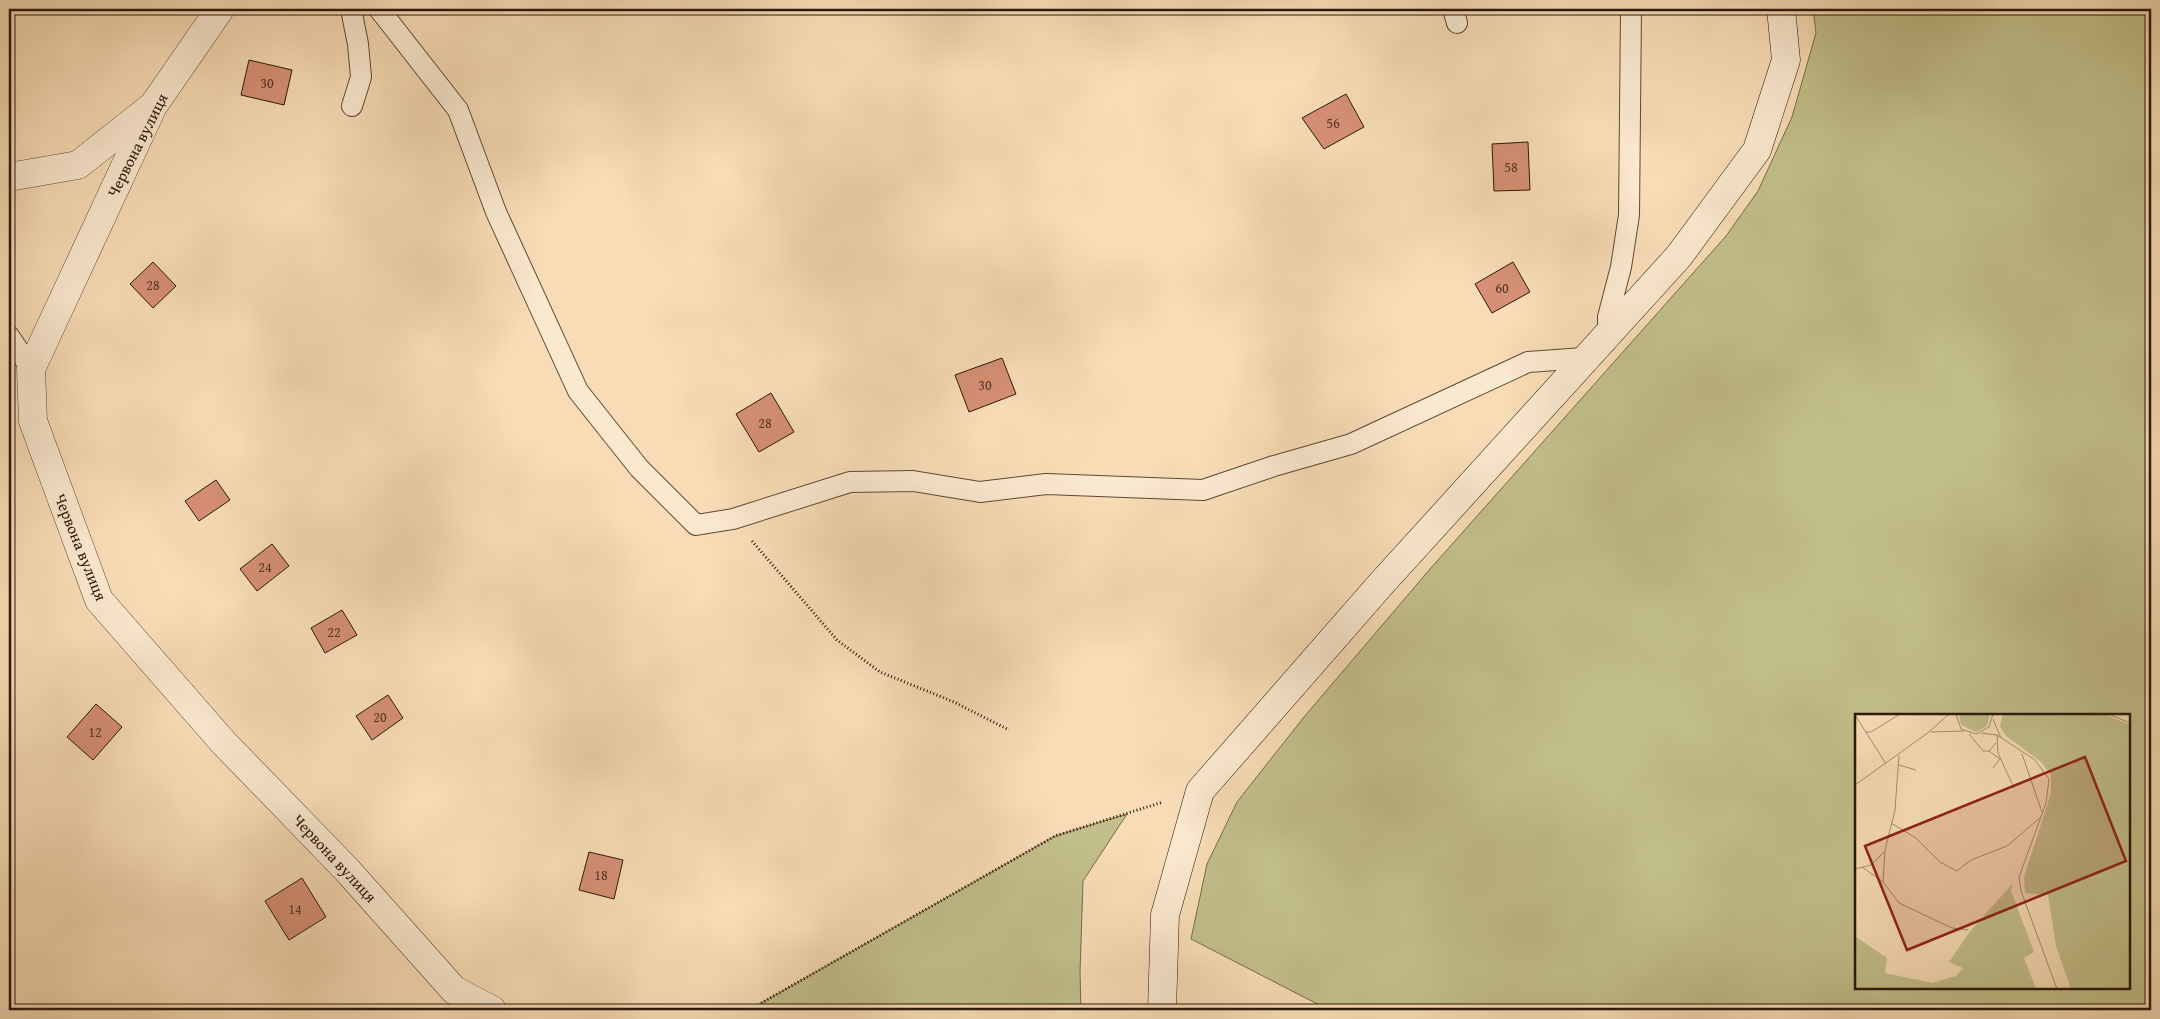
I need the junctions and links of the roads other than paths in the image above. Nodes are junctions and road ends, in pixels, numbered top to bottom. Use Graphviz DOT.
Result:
graph roads {
  1 [pos="220,9"];
  2 [pos="351,9"];
  3 [pos="379,9"];
  4 [pos="1631,9"];
  5 [pos="1781,9"];
  6 [pos="153,106"];
  7 [pos="352,106"];
  8 [pos="9,177"];
  9 [pos="1608,332"];
  10 [pos="9,336"];
  11 [pos="1584,358"];
  12 [pos="30,369"];
  13 [pos="492,1010"];
  14 [pos="1162,1010"];
  1 -- 6 [label="street, Червона вулиця"];
  2 -- 7 [label="lane"];
  3 -- 11 [label="lane"];
  4 -- 9 [label="lane"];
  5 -- 9 [label="street"];
  6 -- 8 [label="street"];
  6 -- 12 [label="street, Червона вулиця"];
  9 -- 11 [label="street"];
  10 -- 12 [label="lane"];
  11 -- 14 [label="street"];
  12 -- 13 [label="street, Червона вулиця"];
}
